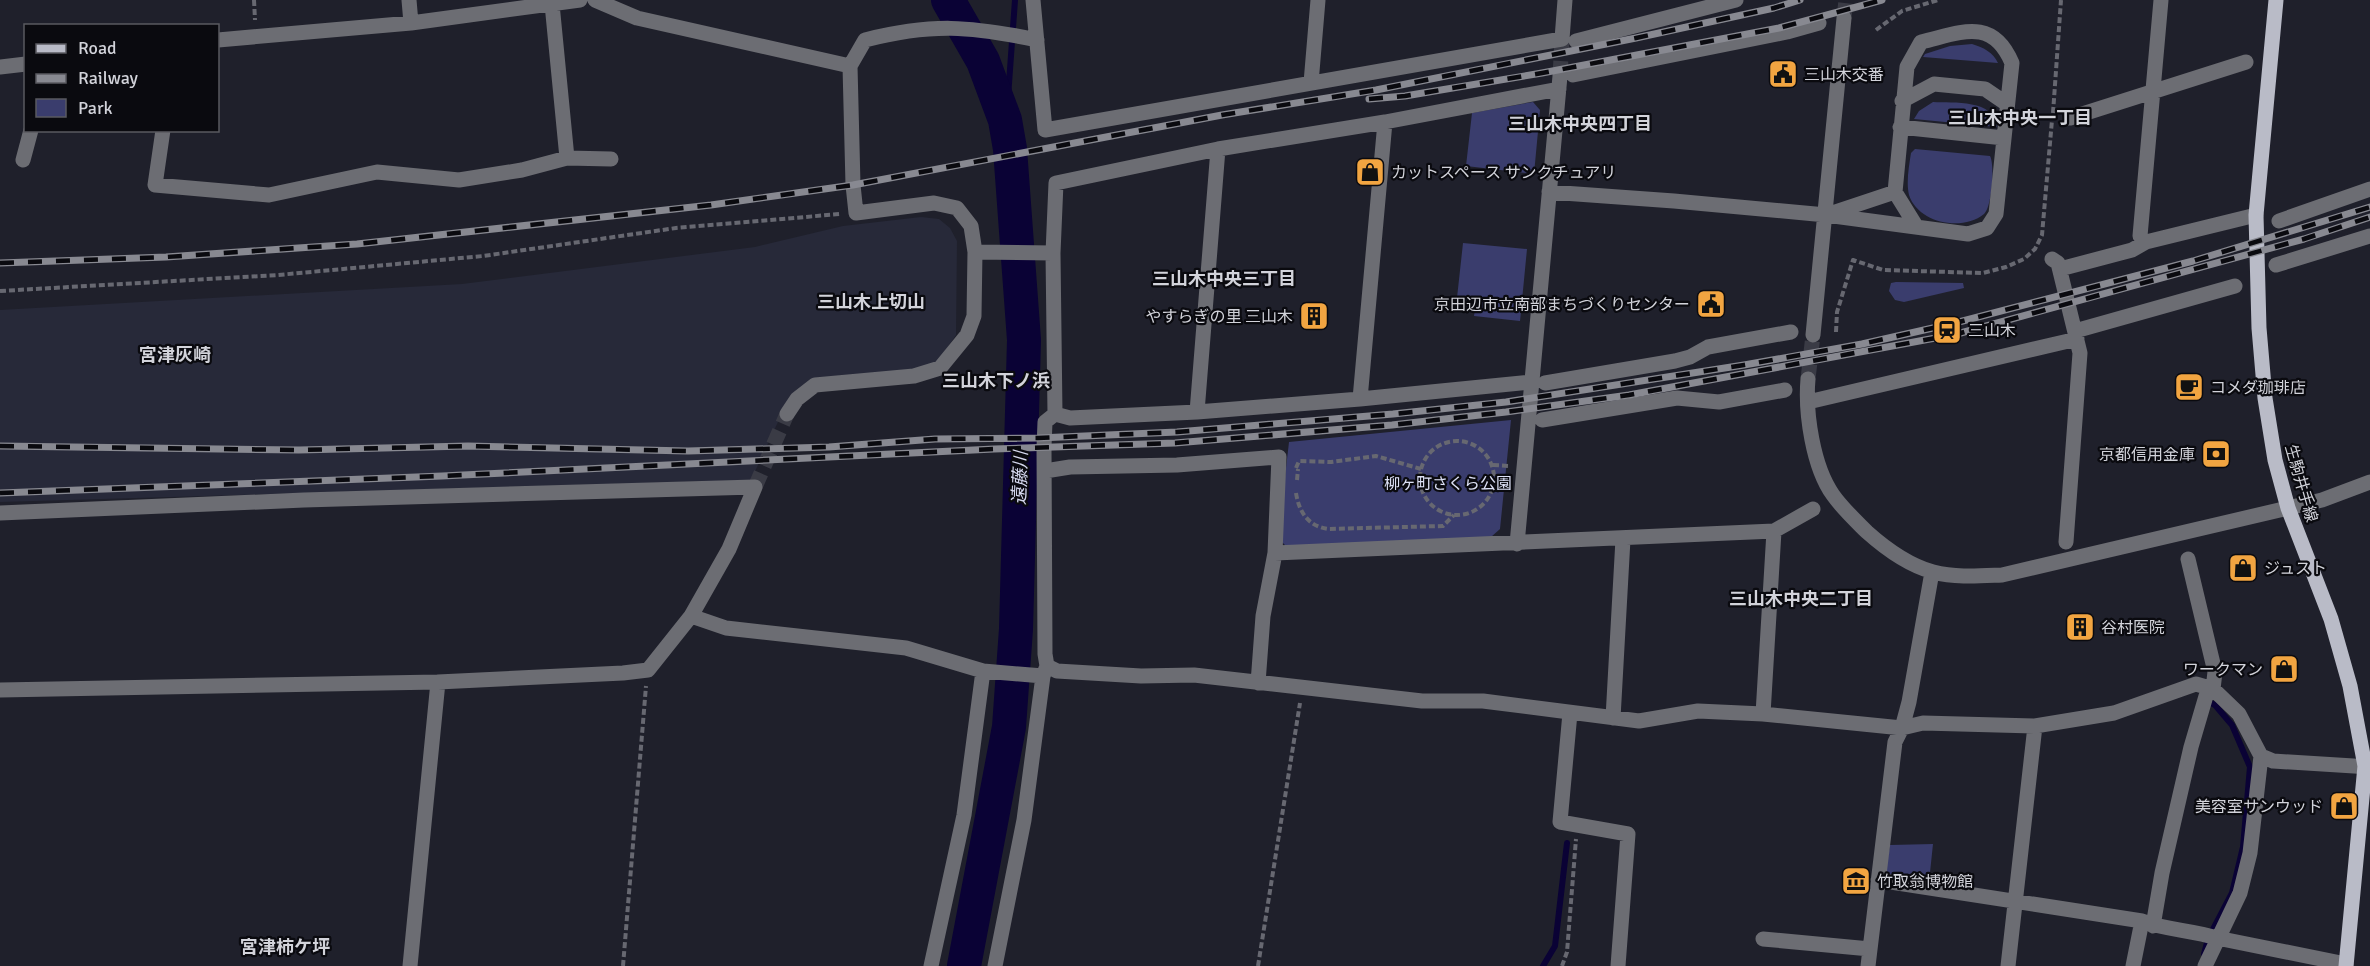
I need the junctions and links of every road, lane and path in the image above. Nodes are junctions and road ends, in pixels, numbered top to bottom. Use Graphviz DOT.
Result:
graph roads {
  1 [pos="409,0"];
  2 [pos="580,0"];
  3 [pos="595,0"];
  4 [pos="1033,0"];
  5 [pos="1318,0"];
  6 [pos="1565,0"];
  7 [pos="1736,0"];
  8 [pos="1938,0"];
  9 [pos="2162,0"];
  10 [pos="2276,0"];
  11 [pos="552,4"];
  12 [pos="1844,18"];
  13 [pos="1819,22"];
  14 [pos="411,23"];
  15 [pos="1876,30"];
  16 [pos="219,40"];
  17 [pos="1037,40"];
  18 [pos="1569,40"];
  19 [pos="2246,62"];
  20 [pos="24,64"];
  21 [pos="850,66"];
  22 [pos="0,68"];
  23 [pos="1564,80"];
  24 [pos="1311,83"];
  25 [pos="2154,91"];
  26 [pos="1902,101"];
  27 [pos="2007,104"];
  28 [pos="2070,117"];
  29 [pos="1384,122"];
  30 [pos="1900,128"];
  31 [pos="31,132"];
  32 [pos="163,132"];
  33 [pos="2004,138"];
  34 [pos="1218,149"];
  35 [pos="567,158"];
  36 [pos="611,159"];
  37 [pos="23,160"];
  38 [pos="2370,189"];
  39 [pos="1549,192"];
  40 [pos="1895,192"];
  41 [pos="856,213"];
  42 [pos="1826,215"];
  43 [pos="2256,215"];
  44 [pos="2279,220"];
  45 [pos="1916,226"];
  46 [pos="2370,236"];
  47 [pos="2146,242"];
  48 [pos="975,252"];
  49 [pos="1053,253"];
  50 [pos="1853,260"];
  51 [pos="2276,265"];
  52 [pos="2235,286"];
  53 [pos="0,291"];
  54 [pos="1791,332"];
  55 [pos="1836,332"];
  56 [pos="1813,335"];
  57 [pos="2076,335"];
  58 [pos="1808,379"];
  59 [pos="1538,382"];
  60 [pos="1785,390"];
  61 [pos="1360,399"];
  62 [pos="1808,402"];
  63 [pos="1197,412"];
  64 [pos="787,414"];
  65 [pos="1055,414"];
  66 [pos="1542,420"];
  67 [pos="1492,465"];
  68 [pos="1278,466"];
  69 [pos="1510,466"];
  70 [pos="1421,468"];
  71 [pos="1298,469"];
  72 [pos="1045,471"];
  73 [pos="2370,482"];
  74 [pos="2288,508"];
  75 [pos="1813,509"];
  76 [pos="0,513"];
  77 [pos="1454,515"];
  78 [pos="1774,531"];
  79 [pos="1623,539"];
  80 [pos="2066,542"];
  81 [pos="1517,544"];
  82 [pos="1275,553"];
  83 [pos="2188,559"];
  84 [pos="1932,572"];
  85 [pos="691,616"];
  86 [pos="648,669"];
  87 [pos="986,672"];
  88 [pos="1041,673"];
  89 [pos="438,682"];
  90 [pos="1258,683"];
  91 [pos="1303,689"];
  92 [pos="0,690"];
  93 [pos="2209,693"];
  94 [pos="1570,713"];
  95 [pos="1763,714"];
  96 [pos="1613,718"];
  97 [pos="2035,726"];
  98 [pos="1902,728"];
  99 [pos="2261,756"];
  100 [pos="2368,766"];
  101 [pos="1577,826"];
  102 [pos="1878,880"];
  103 [pos="2015,902"];
  104 [pos="2148,924"];
  105 [pos="2217,938"];
  106 [pos="1763,939"];
  107 [pos="1870,949"];
  108 [pos="2346,965"];
  109 [pos="410,966"];
  110 [pos="623,966"];
  111 [pos="931,966"];
  112 [pos="995,966"];
  113 [pos="1258,966"];
  114 [pos="1562,966"];
  115 [pos="1618,966"];
  116 [pos="1868,966"];
  117 [pos="2008,966"];
  118 [pos="2133,966"];
  119 [pos="2205,966"];
  1 -- 14 [label="street"];
  2 -- 11 [label="street"];
  3 -- 21 [label="street"];
  4 -- 17 [label="street"];
  5 -- 24 [label="street"];
  6 -- 18 [label="street"];
  7 -- 18 [label="street"];
  8 -- 15 [label="path"];
  9 -- 25 [label="street"];
  10 -- 43 [label="main road, 生駒井手線"];
  11 -- 14 [label="street"];
  11 -- 35 [label="street"];
  12 -- 42 [label="street"];
  13 -- 23 [label="street"];
  14 -- 16 [label="street"];
  17 -- 21 [label="street"];
  17 -- 24 [label="street"];
  18 -- 24 [label="street"];
  19 -- 25 [label="street"];
  20 -- 22 [label="street"];
  21 -- 41 [label="street"];
  23 -- 29 [label="street"];
  23 -- 39 [label="street"];
  25 -- 28 [label="street"];
  25 -- 47 [label="street"];
  26 -- 27 [label="street"];
  26 -- 27 [label="street"];
  26 -- 30 [label="street"];
  27 -- 33 [label="street"];
  29 -- 34 [label="street"];
  29 -- 61 [label="street"];
  30 -- 33 [label="street"];
  30 -- 40 [label="street"];
  31 -- 37 [label="street"];
  32 -- 35 [label="street"];
  33 -- 45 [label="street"];
  34 -- 49 [label="street"];
  34 -- 63 [label="street"];
  35 -- 36 [label="street"];
  38 -- 44 [label="street"];
  39 -- 42 [label="street"];
  39 -- 59 [label="street"];
  40 -- 42 [label="street"];
  40 -- 45 [label="street"];
  41 -- 48 [label="street"];
  41 -- 53 [label="path"];
  42 -- 45 [label="street"];
  42 -- 56 [label="street"];
  43 -- 47 [label="street"];
  43 -- 74 [label="main road, 生駒井手線"];
  46 -- 51 [label="street"];
  47 -- 57 [label="street"];
  48 -- 49 [label="street"];
  48 -- 64 [label="street"];
  49 -- 65 [label="street"];
  50 -- 55 [label="path"];
  52 -- 57 [label="street"];
  54 -- 59 [label="street"];
  57 -- 62 [label="street"];
  57 -- 80 [label="street"];
  58 -- 62 [label="street"];
  59 -- 61 [label="street"];
  59 -- 81 [label="street"];
  60 -- 66 [label="street"];
  61 -- 63 [label="street"];
  62 -- 84 [label="street"];
  63 -- 65 [label="street"];
  65 -- 72 [label="street"];
  67 -- 69 [label="path"];
  67 -- 70 [label="path"];
  67 -- 77 [label="path"];
  68 -- 71 [label="path"];
  68 -- 72 [label="street"];
  68 -- 82 [label="street"];
  70 -- 71 [label="path"];
  70 -- 77 [label="path"];
  71 -- 77 [label="path"];
  72 -- 88 [label="street"];
  73 -- 74 [label="street"];
  74 -- 84 [label="street"];
  74 -- 100 [label="main road, 生駒井手線"];
  75 -- 78 [label="street"];
  76 -- 85 [label="street"];
  78 -- 79 [label="street"];
  78 -- 95 [label="street"];
  79 -- 81 [label="street"];
  79 -- 96 [label="street"];
  81 -- 82 [label="street"];
  82 -- 90 [label="street"];
  83 -- 93 [label="street"];
  84 -- 98 [label="street"];
  85 -- 86 [label="street"];
  85 -- 87 [label="street"];
  86 -- 89 [label="street"];
  86 -- 110 [label="path"];
  87 -- 88 [label="street"];
  87 -- 111 [label="street"];
  88 -- 90 [label="street"];
  88 -- 112 [label="street"];
  89 -- 92 [label="street"];
  89 -- 109 [label="street"];
  90 -- 91 [label="street"];
  91 -- 94 [label="street"];
  91 -- 113 [label="path"];
  93 -- 97 [label="street"];
  93 -- 99 [label="street"];
  93 -- 104 [label="street"];
  94 -- 96 [label="street"];
  94 -- 101 [label="street"];
  95 -- 96 [label="street"];
  95 -- 98 [label="street"];
  97 -- 98 [label="street"];
  97 -- 103 [label="street"];
  98 -- 102 [label="street"];
  99 -- 100 [label="street"];
  99 -- 105 [label="street"];
  100 -- 108 [label="main road, 生駒井手線"];
  101 -- 114 [label="path"];
  101 -- 115 [label="street"];
  102 -- 103 [label="street"];
  102 -- 107 [label="street"];
  103 -- 104 [label="street"];
  103 -- 117 [label="street"];
  104 -- 105 [label="street"];
  104 -- 118 [label="street"];
  105 -- 108 [label="street"];
  105 -- 119 [label="street"];
  106 -- 107 [label="street"];
  107 -- 116 [label="street"];
}
